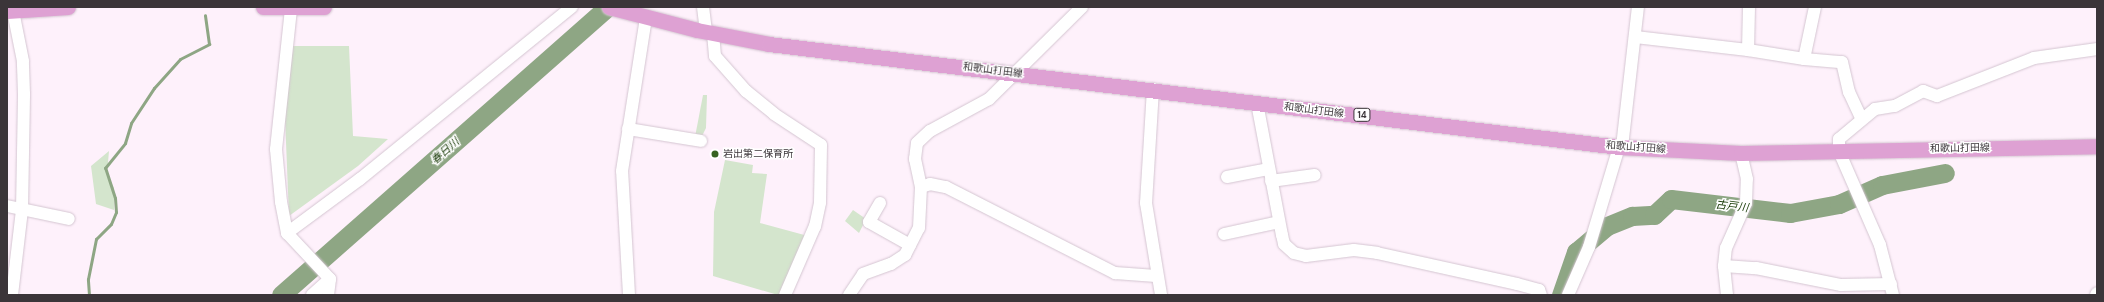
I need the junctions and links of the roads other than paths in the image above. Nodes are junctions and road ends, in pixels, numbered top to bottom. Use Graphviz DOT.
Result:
graph roads {
  1 [pos="68,7"];
  2 [pos="263,7"];
  3 [pos="324,7"];
  4 [pos="572,7"];
  5 [pos="609,7"];
  6 [pos="703,7"];
  7 [pos="1082,7"];
  8 [pos="1638,7"];
  9 [pos="1749,7"];
  10 [pos="1815,7"];
  11 [pos="291,9"];
  12 [pos="10,11"];
  13 [pos="639,15"];
  14 [pos="710,33"];
  15 [pos="1635,37"];
  16 [pos="1748,50"];
  17 [pos="2097,50"];
  18 [pos="1804,59"];
  19 [pos="1018,72"];
  20 [pos="1153,89"];
  21 [pos="1257,103"];
  22 [pos="1861,118"];
  23 [pos="628,129"];
  24 [pos="700,140"];
  25 [pos="2097,146"];
  26 [pos="1621,147"];
  27 [pos="1839,151"];
  28 [pos="1741,153"];
  29 [pos="1269,169"];
  30 [pos="1315,176"];
  31 [pos="1227,177"];
  32 [pos="1271,181"];
  33 [pos="921,187"];
  34 [pos="880,203"];
  35 [pos="7,206"];
  36 [pos="22,210"];
  37 [pos="69,219"];
  38 [pos="1279,222"];
  39 [pos="1224,234"];
  40 [pos="291,237"];
  41 [pos="910,245"];
  42 [pos="1724,266"];
  43 [pos="327,275"];
  44 [pos="1156,276"];
  45 [pos="1892,290"];
  46 [pos="12,295"];
  47 [pos="312,295"];
  48 [pos="328,295"];
  49 [pos="630,295"];
  50 [pos="786,295"];
  51 [pos="849,295"];
  52 [pos="1161,295"];
  53 [pos="1541,295"];
  54 [pos="1568,295"];
  55 [pos="1727,295"];
  1 -- 12 [label="main road"];
  2 -- 11 [label="main road"];
  3 -- 11 [label="main road"];
  4 -- 40 [label="street"];
  5 -- 13 [label="main road, 和歌山打田線 / 14"];
  6 -- 14 [label="street"];
  7 -- 19 [label="street"];
  8 -- 15 [label="street"];
  9 -- 16 [label="street"];
  10 -- 18 [label="street"];
  11 -- 40 [label="street"];
  12 -- 36 [label="street"];
  13 -- 14 [label="main road, 和歌山打田線 / 14"];
  13 -- 23 [label="street"];
  14 -- 19 [label="main road, 和歌山打田線 / 14"];
  14 -- 50 [label="street"];
  15 -- 16 [label="street"];
  15 -- 26 [label="street"];
  16 -- 18 [label="street"];
  17 -- 22 [label="street"];
  18 -- 22 [label="street"];
  19 -- 20 [label="main road, 和歌山打田線 / 14"];
  19 -- 33 [label="street"];
  20 -- 21 [label="main road, 和歌山打田線 / 14"];
  20 -- 44 [label="street"];
  21 -- 26 [label="main road, 和歌山打田線 / 14"];
  21 -- 29 [label="street"];
  22 -- 27 [label="street"];
  23 -- 24 [label="street"];
  23 -- 49 [label="street"];
  25 -- 27 [label="main road, 和歌山打田線 / 14"];
  26 -- 28 [label="main road, 和歌山打田線 / 14"];
  26 -- 54 [label="street"];
  27 -- 28 [label="main road, 和歌山打田線 / 14"];
  27 -- 45 [label="street"];
  28 -- 42 [label="street"];
  29 -- 31 [label="street"];
  29 -- 32 [label="street"];
  30 -- 32 [label="street"];
  32 -- 38 [label="street"];
  33 -- 41 [label="street"];
  33 -- 44 [label="street"];
  34 -- 41 [label="street"];
  35 -- 36 [label="street"];
  36 -- 37 [label="street"];
  36 -- 46 [label="street"];
  38 -- 39 [label="street"];
  38 -- 53 [label="street"];
  40 -- 43 [label="street"];
  41 -- 51 [label="street"];
  42 -- 45 [label="street"];
  42 -- 55 [label="street"];
  43 -- 47 [label="street"];
  43 -- 48 [label="street"];
  44 -- 52 [label="street"];
}
